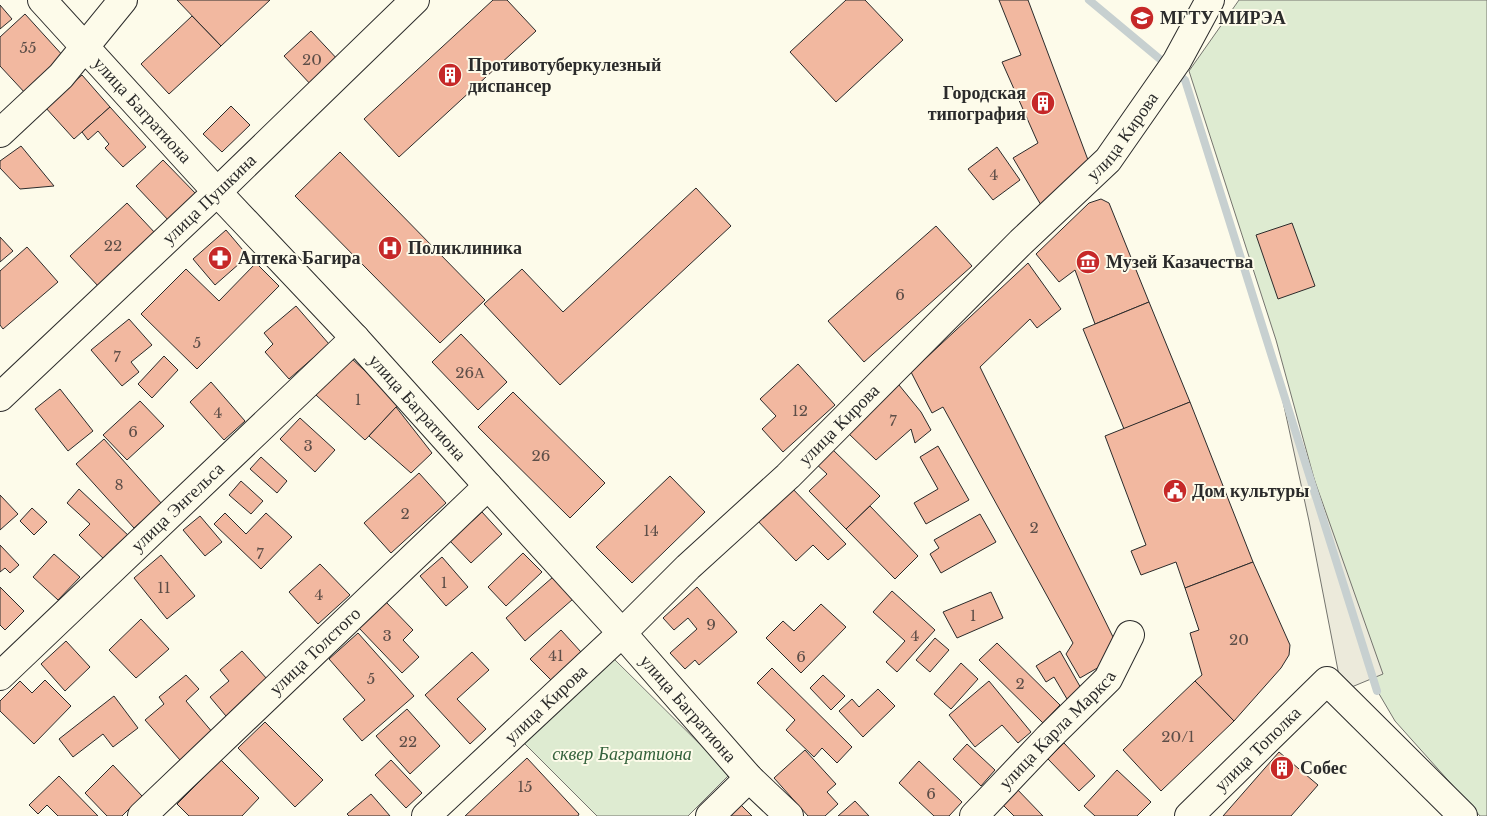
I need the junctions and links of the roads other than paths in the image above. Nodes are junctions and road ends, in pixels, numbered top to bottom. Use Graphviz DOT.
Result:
graph roads {
  1 [pos="42,0"];
  2 [pos="124,0"];
  3 [pos="415,0"];
  4 [pos="1210,0"];
  5 [pos="85,46"];
  6 [pos="0,133"];
  7 [pos="217,192"];
  8 [pos="355,338"];
  9 [pos="0,397"];
  10 [pos="488,486"];
  11 [pos="622,633"];
  12 [pos="1130,635"];
  13 [pos="0,676"];
  14 [pos="749,778"];
  15 [pos="142,816"];
  16 [pos="426,816"];
  17 [pos="710,816"];
  18 [pos="789,816"];
  19 [pos="974,816"];
  20 [pos="1189,816"];
  21 [pos="1463,816"];
  1 -- 5 [label="street, улица Багратиона"];
  2 -- 5 [label="street"];
  3 -- 7 [label="street, улица Пушкина"];
  4 -- 11 [label="street, улица Кирова"];
  5 -- 6 [label="street"];
  5 -- 7 [label="street, улица Багратиона"];
  7 -- 8 [label="street, улица Багратиона"];
  7 -- 9 [label="street, улица Пушкина"];
  8 -- 10 [label="street, улица Багратиона"];
  8 -- 13 [label="street, улица Энгельса"];
  10 -- 11 [label="street, улица Багратиона"];
  10 -- 15 [label="street, улица Толстого"];
  11 -- 14 [label="street, улица Багратиона"];
  11 -- 16 [label="street, улица Кирова"];
  12 -- 19 [label="street, улица Карла Маркса"];
  14 -- 17 [label="street"];
  14 -- 18 [label="street, улица Багратиона"];
  20 -- 21 [label="street, улица Тополка"];
}
